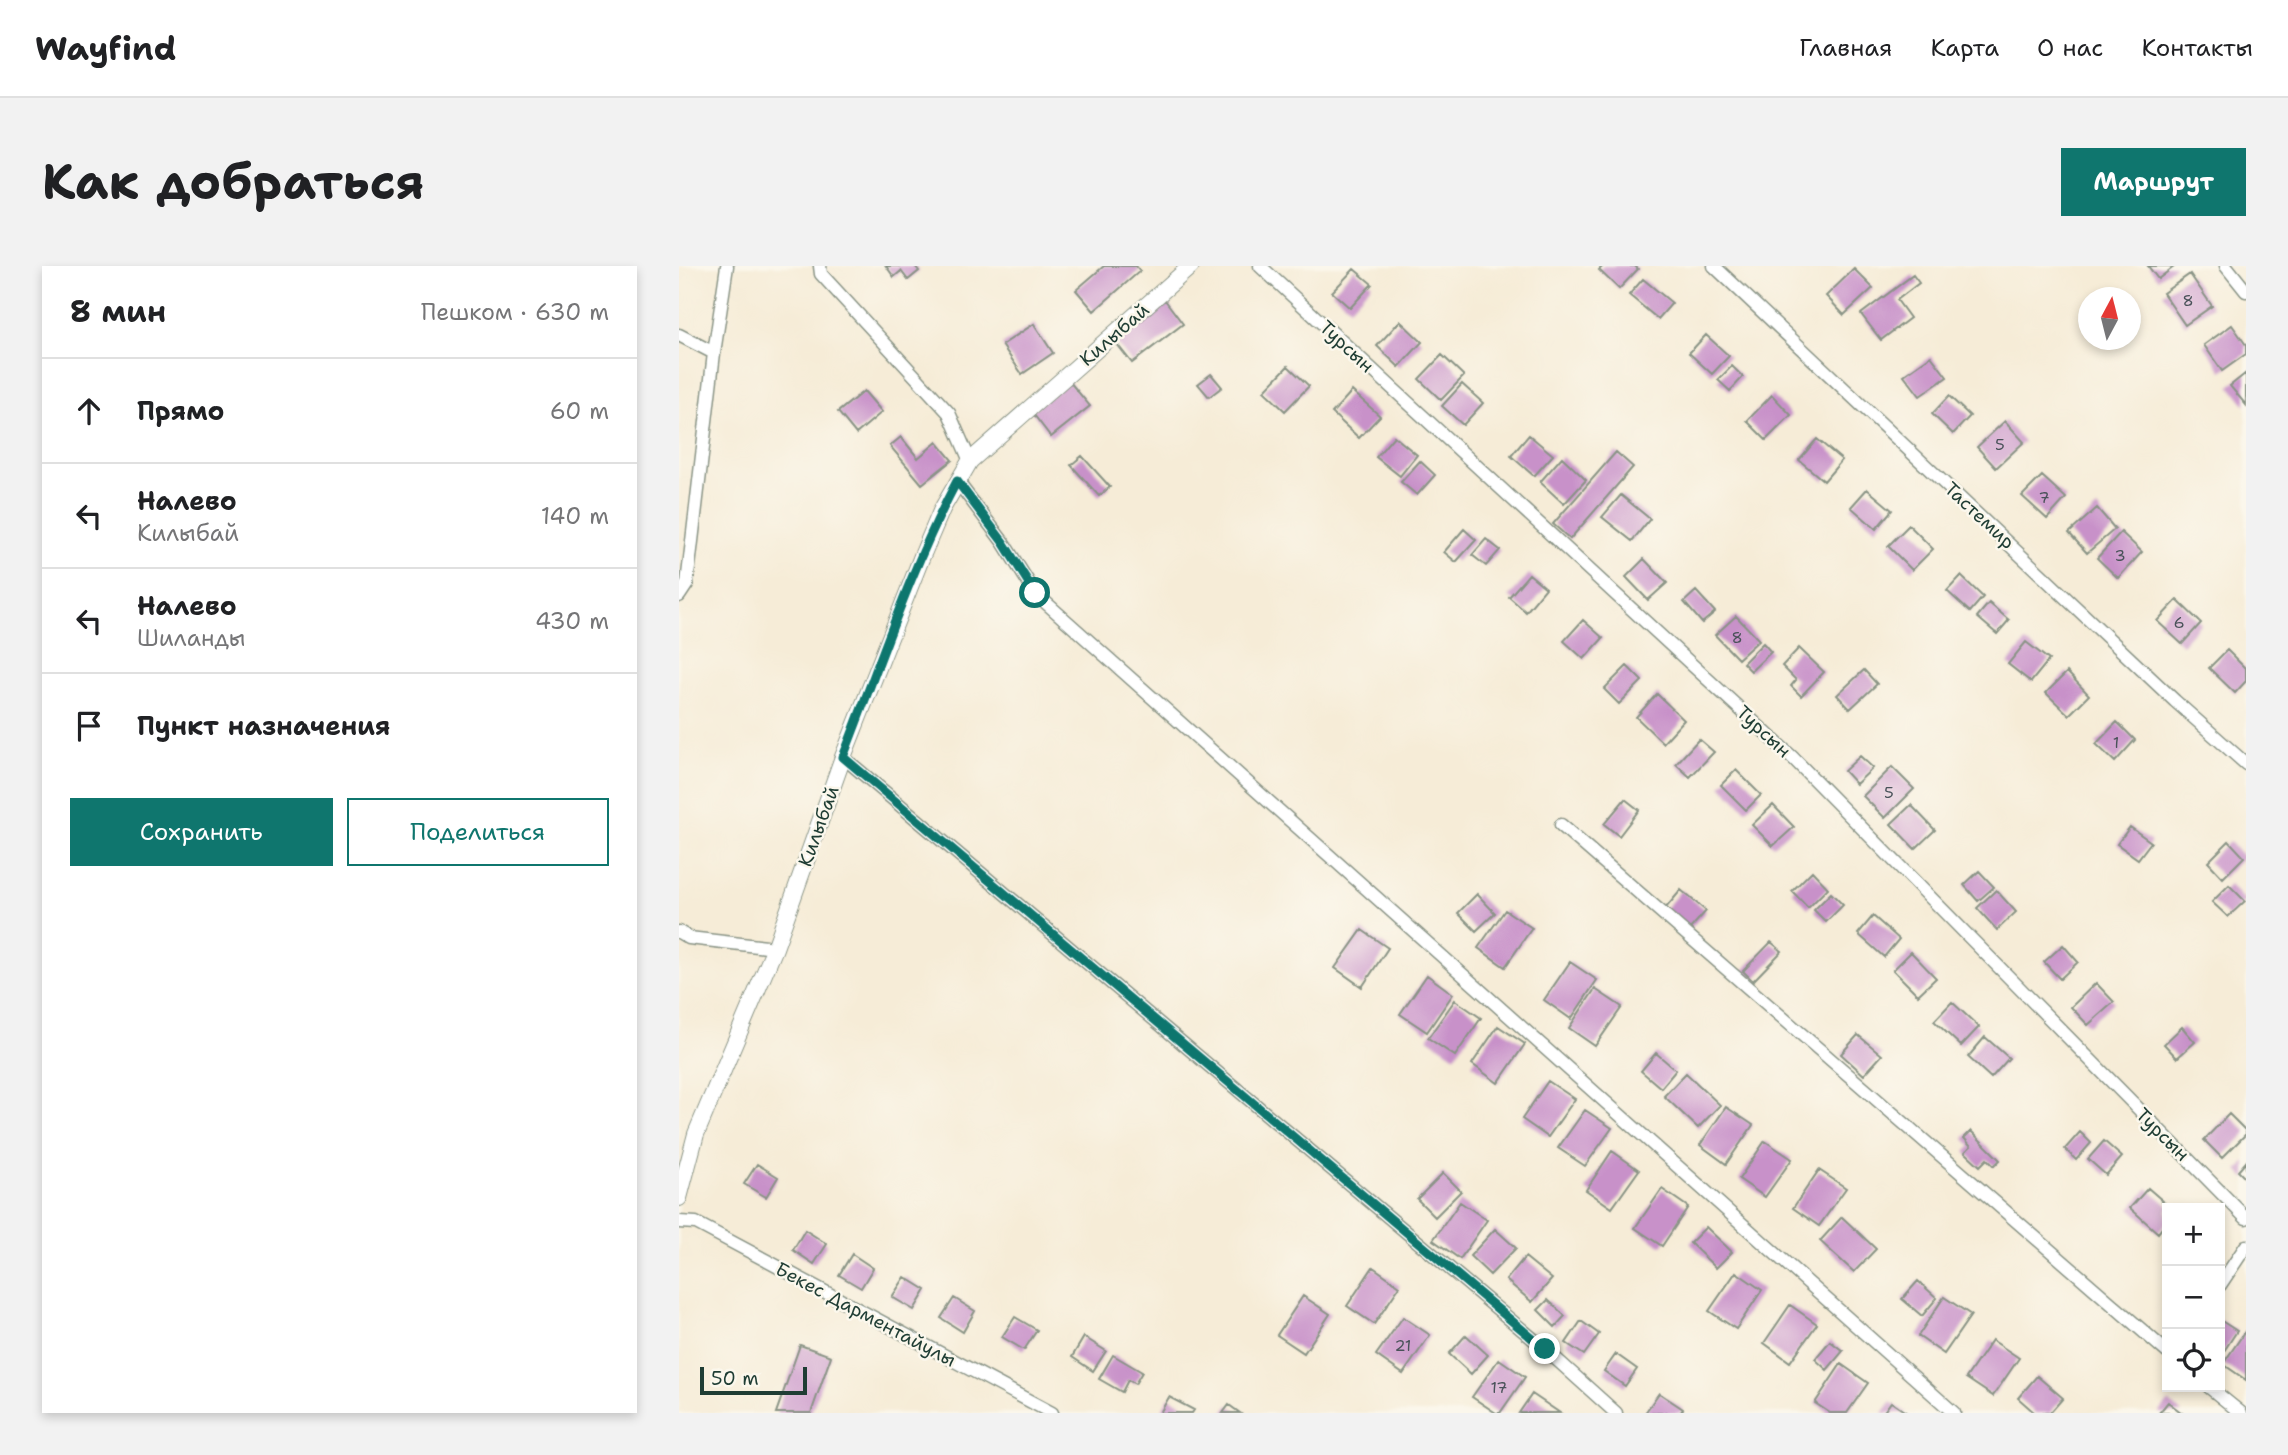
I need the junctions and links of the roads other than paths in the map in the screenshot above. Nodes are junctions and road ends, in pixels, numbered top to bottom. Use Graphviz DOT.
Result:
graph roads {
  1 [pos="727,266"];
  2 [pos="820,266"];
  3 [pos="1191,266"];
  4 [pos="1260,266"];
  5 [pos="1714,266"];
  6 [pos="2226,266"];
  7 [pos="2246,291"];
  8 [pos="679,335"];
  9 [pos="714,352"];
  10 [pos="970,461"];
  11 [pos="957,481"];
  12 [pos="679,596"];
  13 [pos="843,757"];
  14 [pos="2246,764"];
  15 [pos="1561,825"];
  16 [pos="679,932"];
  17 [pos="775,948"];
  18 [pos="679,1198"];
  19 [pos="2246,1219"];
  20 [pos="679,1222"];
  21 [pos="2246,1246"];
  22 [pos="2225,1278"];
  23 [pos="2162,1348"];
  24 [pos="2215,1392"];
  25 [pos="1052,1413"];
  26 [pos="1616,1413"];
  27 [pos="1954,1413"];
  28 [pos="2241,1413"];
  1 -- 9 [label="street"];
  2 -- 10 [label="street"];
  3 -- 10 [label="street, Килыбай"];
  4 -- 19 [label="street, Турсын"];
  5 -- 14 [label="street, Тастемир"];
  6 -- 7 [label="street"];
  8 -- 9 [label="street"];
  9 -- 12 [label="street"];
  10 -- 11 [label="street, Килыбай"];
  11 -- 13 [label="street, Килыбай"];
  11 -- 27 [label="street"];
  13 -- 17 [label="street, Килыбай"];
  13 -- 26 [label="street"];
  15 -- 23 [label="street"];
  16 -- 17 [label="street"];
  17 -- 18 [label="street, Килыбай"];
  20 -- 25 [label="street, Бекес Дарментайулы"];
  21 -- 22 [label="street"];
  24 -- 28 [label="street"];
}
